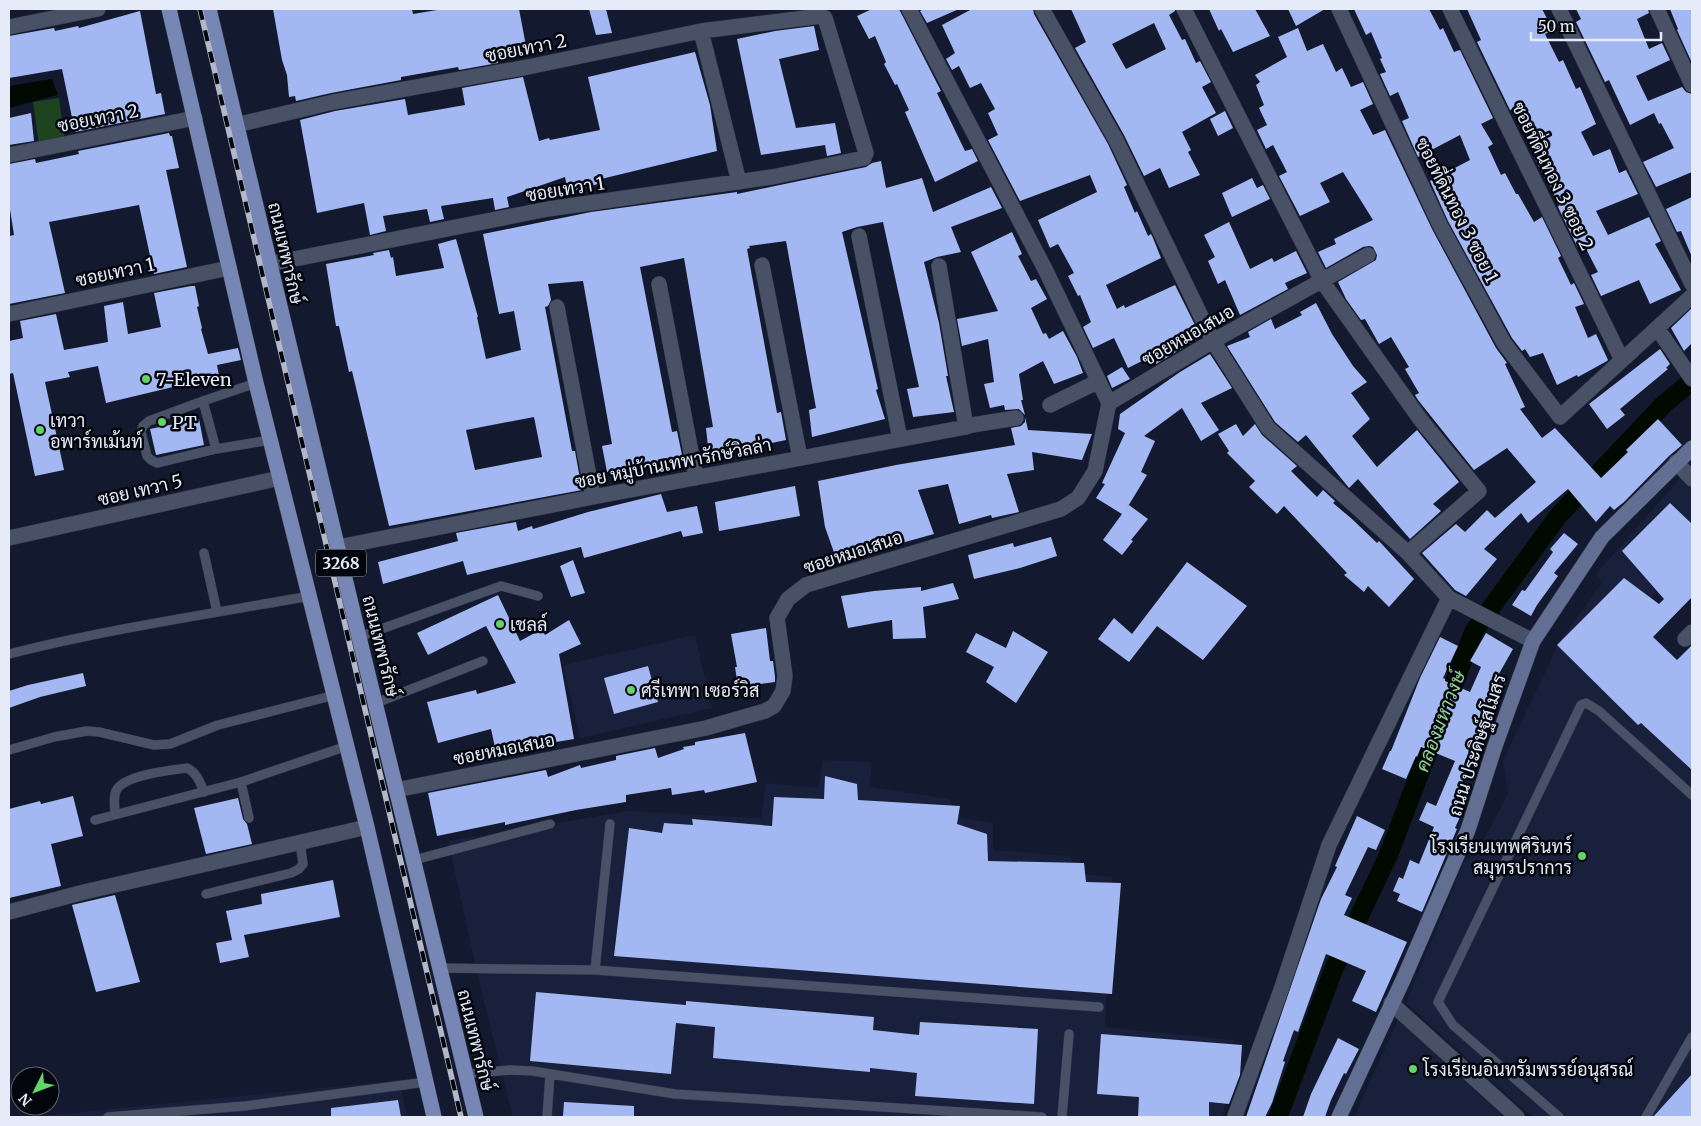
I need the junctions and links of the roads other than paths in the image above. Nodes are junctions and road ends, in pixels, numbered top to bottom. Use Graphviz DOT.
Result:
graph roads {
  1 [pos="98,9"];
  2 [pos="169,9"];
  3 [pos="208,9"];
  4 [pos="909,9"];
  5 [pos="1042,9"];
  6 [pos="1184,9"];
  7 [pos="1339,9"];
  8 [pos="1450,9"];
  9 [pos="1559,9"];
  10 [pos="1657,9"];
  11 [pos="9,27"];
  12 [pos="700,31"];
  13 [pos="1692,85"];
  14 [pos="194,118"];
  15 [pos="236,125"];
  16 [pos="9,155"];
  17 [pos="866,155"];
  18 [pos="739,182"];
  19 [pos="859,236"];
  20 [pos="1368,255"];
  21 [pos="269,264"];
  22 [pos="762,265"];
  23 [pos="939,266"];
  24 [pos="229,268"];
  25 [pos="1322,281"];
  26 [pos="659,284"];
  27 [pos="1692,284"];
  28 [pos="1692,296"];
  29 [pos="557,307"];
  30 [pos="9,314"];
  31 [pos="1657,328"];
  32 [pos="1213,341"];
  33 [pos="1622,360"];
  34 [pos="1692,379"];
  35 [pos="1099,380"];
  36 [pos="256,383"];
  37 [pos="203,401"];
  38 [pos="1109,403"];
  39 [pos="1050,405"];
  40 [pos="1016,418"];
  41 [pos="966,427"];
  42 [pos="900,439"];
  43 [pos="270,440"];
  44 [pos="1692,448"];
  45 [pos="216,449"];
  46 [pos="800,458"];
  47 [pos="1676,462"];
  48 [pos="280,478"];
  49 [pos="696,478"];
  50 [pos="1692,479"];
  51 [pos="593,497"];
  52 [pos="9,538"];
  53 [pos="338,547"];
  54 [pos="204,553"];
  55 [pos="1408,553"];
  56 [pos="310,596"];
  57 [pos="538,596"];
  58 [pos="1452,600"];
  59 [pos="217,612"];
  60 [pos="358,637"];
  61 [pos="1533,641"];
  62 [pos="9,654"];
  63 [pos="483,661"];
  64 [pos="335,695"];
  65 [pos="376,703"];
  66 [pos="347,746"];
  67 [pos="9,750"];
  68 [pos="241,782"];
  69 [pos="396,790"];
  70 [pos="204,792"];
  71 [pos="1692,795"];
  72 [pos="115,814"];
  73 [pos="249,818"];
  74 [pos="95,820"];
  75 [pos="550,824"];
  76 [pos="610,824"];
  77 [pos="367,827"];
  78 [pos="300,842"];
  79 [pos="414,860"];
  80 [pos="206,894"];
  81 [pos="9,912"];
  82 [pos="440,968"];
  83 [pos="595,970"];
  84 [pos="1391,1003"];
  85 [pos="1099,1007"];
  86 [pos="1069,1034"];
  87 [pos="1692,1037"];
  88 [pos="465,1074"];
  89 [pos="550,1074"];
  90 [pos="426,1082"];
  91 [pos="893,1113"];
  92 [pos="1235,1116"];
  93 [pos="108,1117"];
  94 [pos="434,1117"];
  95 [pos="476,1117"];
  96 [pos="547,1117"];
  97 [pos="1026,1117"];
  98 [pos="1042,1117"];
  99 [pos="1062,1117"];
  100 [pos="1339,1117"];
  101 [pos="1517,1117"];
  102 [pos="1559,1117"];
  103 [pos="1646,1117"];
  1 -- 11 [label="street"];
  2 -- 14 [label="main road, 3268"];
  3 -- 15 [label="main road, ถนนเทพารักษ์ / 3268"];
  4 -- 35 [label="street"];
  5 -- 32 [label="street"];
  6 -- 25 [label="street"];
  7 -- 33 [label="street, ซอยที่ดินทอง 3 ซอย 1"];
  8 -- 33 [label="street, ซอยที่ดินทอง 3 ซอย 2"];
  9 -- 27 [label="street"];
  10 -- 13 [label="street"];
  12 -- 15 [label="street, ซอยเทวา 2"];
  12 -- 17 [label="street, ซอยเทวา 2"];
  12 -- 18 [label="street"];
  14 -- 16 [label="street, ซอยเทวา 2"];
  14 -- 24 [label="main road, 3268"];
  15 -- 21 [label="main road, ถนนเทพารักษ์ / 3268"];
  17 -- 18 [label="street, ซอยเทวา 1"];
  18 -- 21 [label="street, ซอยเทวา 1"];
  19 -- 42 [label="street"];
  20 -- 25 [label="street, ซอยหมอเสนอ"];
  21 -- 53 [label="main road, ถนนเทพารักษ์ / 3268"];
  22 -- 46 [label="street"];
  23 -- 41 [label="street"];
  24 -- 30 [label="street, ซอยเทวา 1"];
  24 -- 36 [label="main road, 3268"];
  25 -- 32 [label="street, ซอยหมอเสนอ"];
  25 -- 55 [label="street"];
  26 -- 49 [label="street"];
  28 -- 31 [label="street"];
  29 -- 51 [label="street"];
  31 -- 33 [label="street"];
  31 -- 34 [label="street"];
  32 -- 38 [label="street, ซอยหมอเสนอ"];
  32 -- 55 [label="street"];
  35 -- 38 [label="street"];
  35 -- 39 [label="street"];
  36 -- 37 [label="lane"];
  36 -- 43 [label="main road, 3268"];
  37 -- 45 [label="lane"];
  37 -- 45 [label="lane"];
  38 -- 69 [label="street, ซอยหมอเสนอ"];
  40 -- 41 [label="street, ซอย หมู่บ้านเทพารักษ์วิลล่า"];
  41 -- 42 [label="street, ซอย หมู่บ้านเทพารักษ์วิลล่า"];
  42 -- 46 [label="street, ซอย หมู่บ้านเทพารักษ์วิลล่า"];
  43 -- 45 [label="lane"];
  43 -- 48 [label="main road, 3268"];
  44 -- 47 [label="street, ถนน ประดิษฐ์สโมสร"];
  46 -- 49 [label="street, ซอย หมู่บ้านเทพารักษ์วิลล่า"];
  47 -- 50 [label="street"];
  47 -- 61 [label="street, ถนน ประดิษฐ์สโมสร"];
  48 -- 52 [label="street, ซอย เทวา 5"];
  48 -- 56 [label="main road, 3268"];
  49 -- 51 [label="street, ซอย หมู่บ้านเทพารักษ์วิลล่า"];
  51 -- 53 [label="street, ซอย หมู่บ้านเทพารักษ์วิลล่า"];
  53 -- 60 [label="main road, ถนนเทพารักษ์ / 3268"];
  54 -- 59 [label="lane"];
  55 -- 58 [label="street"];
  56 -- 59 [label="lane"];
  56 -- 64 [label="main road, 3268"];
  57 -- 60 [label="lane"];
  58 -- 61 [label="street"];
  58 -- 92 [label="street"];
  59 -- 62 [label="lane"];
  60 -- 65 [label="main road, ถนนเทพารักษ์ / 3268"];
  61 -- 84 [label="street, ถนน ประดิษฐ์สโมสร"];
  63 -- 65 [label="lane"];
  64 -- 66 [label="main road, 3268"];
  64 -- 67 [label="lane"];
  65 -- 69 [label="main road, ถนนเทพารักษ์ / 3268"];
  66 -- 68 [label="lane"];
  66 -- 77 [label="main road, 3268"];
  68 -- 70 [label="lane"];
  68 -- 73 [label="lane"];
  69 -- 79 [label="main road, ถนนเทพารักษ์ / 3268"];
  70 -- 72 [label="lane"];
  70 -- 72 [label="lane"];
  71 -- 102 [label="lane"];
  72 -- 74 [label="lane"];
  75 -- 79 [label="lane"];
  76 -- 83 [label="lane"];
  77 -- 78 [label="street"];
  77 -- 90 [label="main road, 3268"];
  78 -- 80 [label="lane"];
  78 -- 81 [label="street"];
  79 -- 82 [label="main road, ถนนเทพารักษ์ / 3268"];
  82 -- 83 [label="lane"];
  82 -- 88 [label="main road, ถนนเทพารักษ์ / 3268"];
  83 -- 85 [label="lane"];
  84 -- 100 [label="street, ถนน ประดิษฐ์สโมสร"];
  84 -- 101 [label="street"];
  86 -- 99 [label="lane"];
  87 -- 103 [label="lane"];
  88 -- 89 [label="lane"];
  88 -- 95 [label="main road, ถนนเทพารักษ์ / 3268"];
  89 -- 91 [label="lane"];
  89 -- 96 [label="lane"];
  90 -- 93 [label="lane"];
  90 -- 94 [label="main road, 3268"];
  91 -- 97 [label="lane"];
  97 -- 98 [label="lane"];
}
